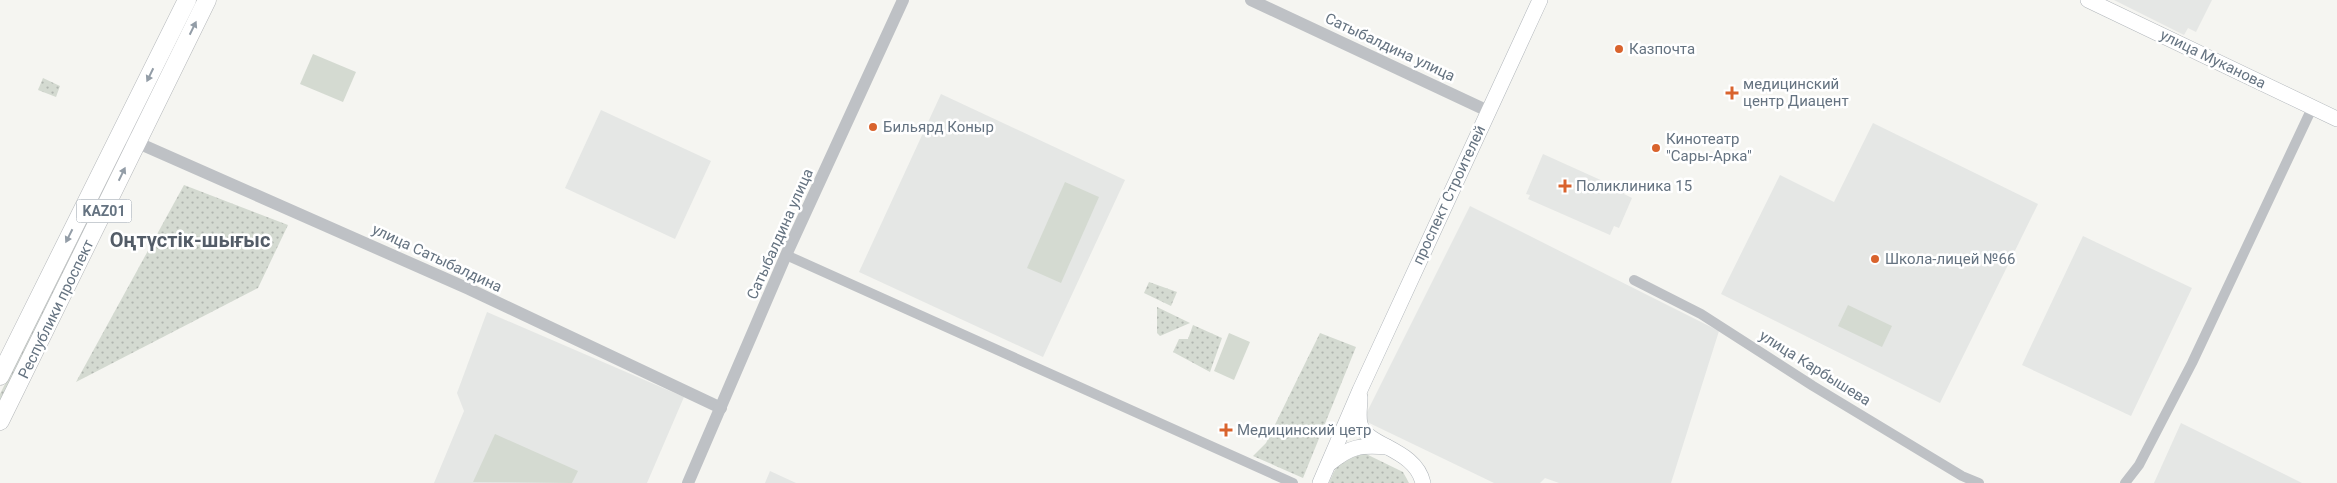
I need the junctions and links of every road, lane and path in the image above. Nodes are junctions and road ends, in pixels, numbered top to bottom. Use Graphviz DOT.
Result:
graph roads {
  1 [pos="187,0"];
  2 [pos="207,0"];
  3 [pos="903,0"];
  4 [pos="1251,0"];
  5 [pos="1540,0"];
  6 [pos="2088,0"];
  7 [pos="2313,106"];
  8 [pos="1488,111"];
  9 [pos="2337,119"];
  10 [pos="120,134"];
  11 [pos="138,143"];
  12 [pos="786,255"];
  13 [pos="1634,280"];
  14 [pos="0,376"];
  15 [pos="1360,390"];
  16 [pos="722,408"];
  17 [pos="0,421"];
  18 [pos="1391,448"];
  19 [pos="1328,464"];
  20 [pos="688,483"];
  21 [pos="1294,483"];
  22 [pos="1320,483"];
  23 [pos="1423,483"];
  24 [pos="1980,483"];
  25 [pos="2125,483"];
  1 -- 10 [label="highway, Республики проспект / KАZ01, one-way"];
  11 -- 2 [label="highway, Республики проспект / KАZ01, one-way"];
  3 -- 12 [label="street, Сатыбалдина улица"];
  4 -- 8 [label="street, Сатыбалдина улица"];
  5 -- 8 [label="main road, проспект Строителей"];
  6 -- 7 [label="main road, улица Муканова"];
  7 -- 9 [label="main road, улица Муканова"];
  7 -- 25 [label="street"];
  8 -- 15 [label="main road, проспект Строителей"];
  10 -- 11 [label="street"];
  10 -- 14 [label="highway, Республики проспект / KАZ01, one-way"];
  11 -- 16 [label="street, улица Сатыбалдина"];
  17 -- 11 [label="highway, Республики проспект / KАZ01, one-way"];
  12 -- 16 [label="street, Сатыбалдина улица"];
  12 -- 21 [label="street"];
  13 -- 24 [label="street, улица Карбышева"];
  15 -- 18 [label="main road, проспект Строителей"];
  15 -- 19 [label="main road, проспект Строителей"];
  16 -- 20 [label="street, Сатыбалдина улица"];
  18 -- 19 [label="main road"];
  18 -- 23 [label="main road, проспект Строителей"];
  19 -- 22 [label="main road, проспект Строителей"];
}
